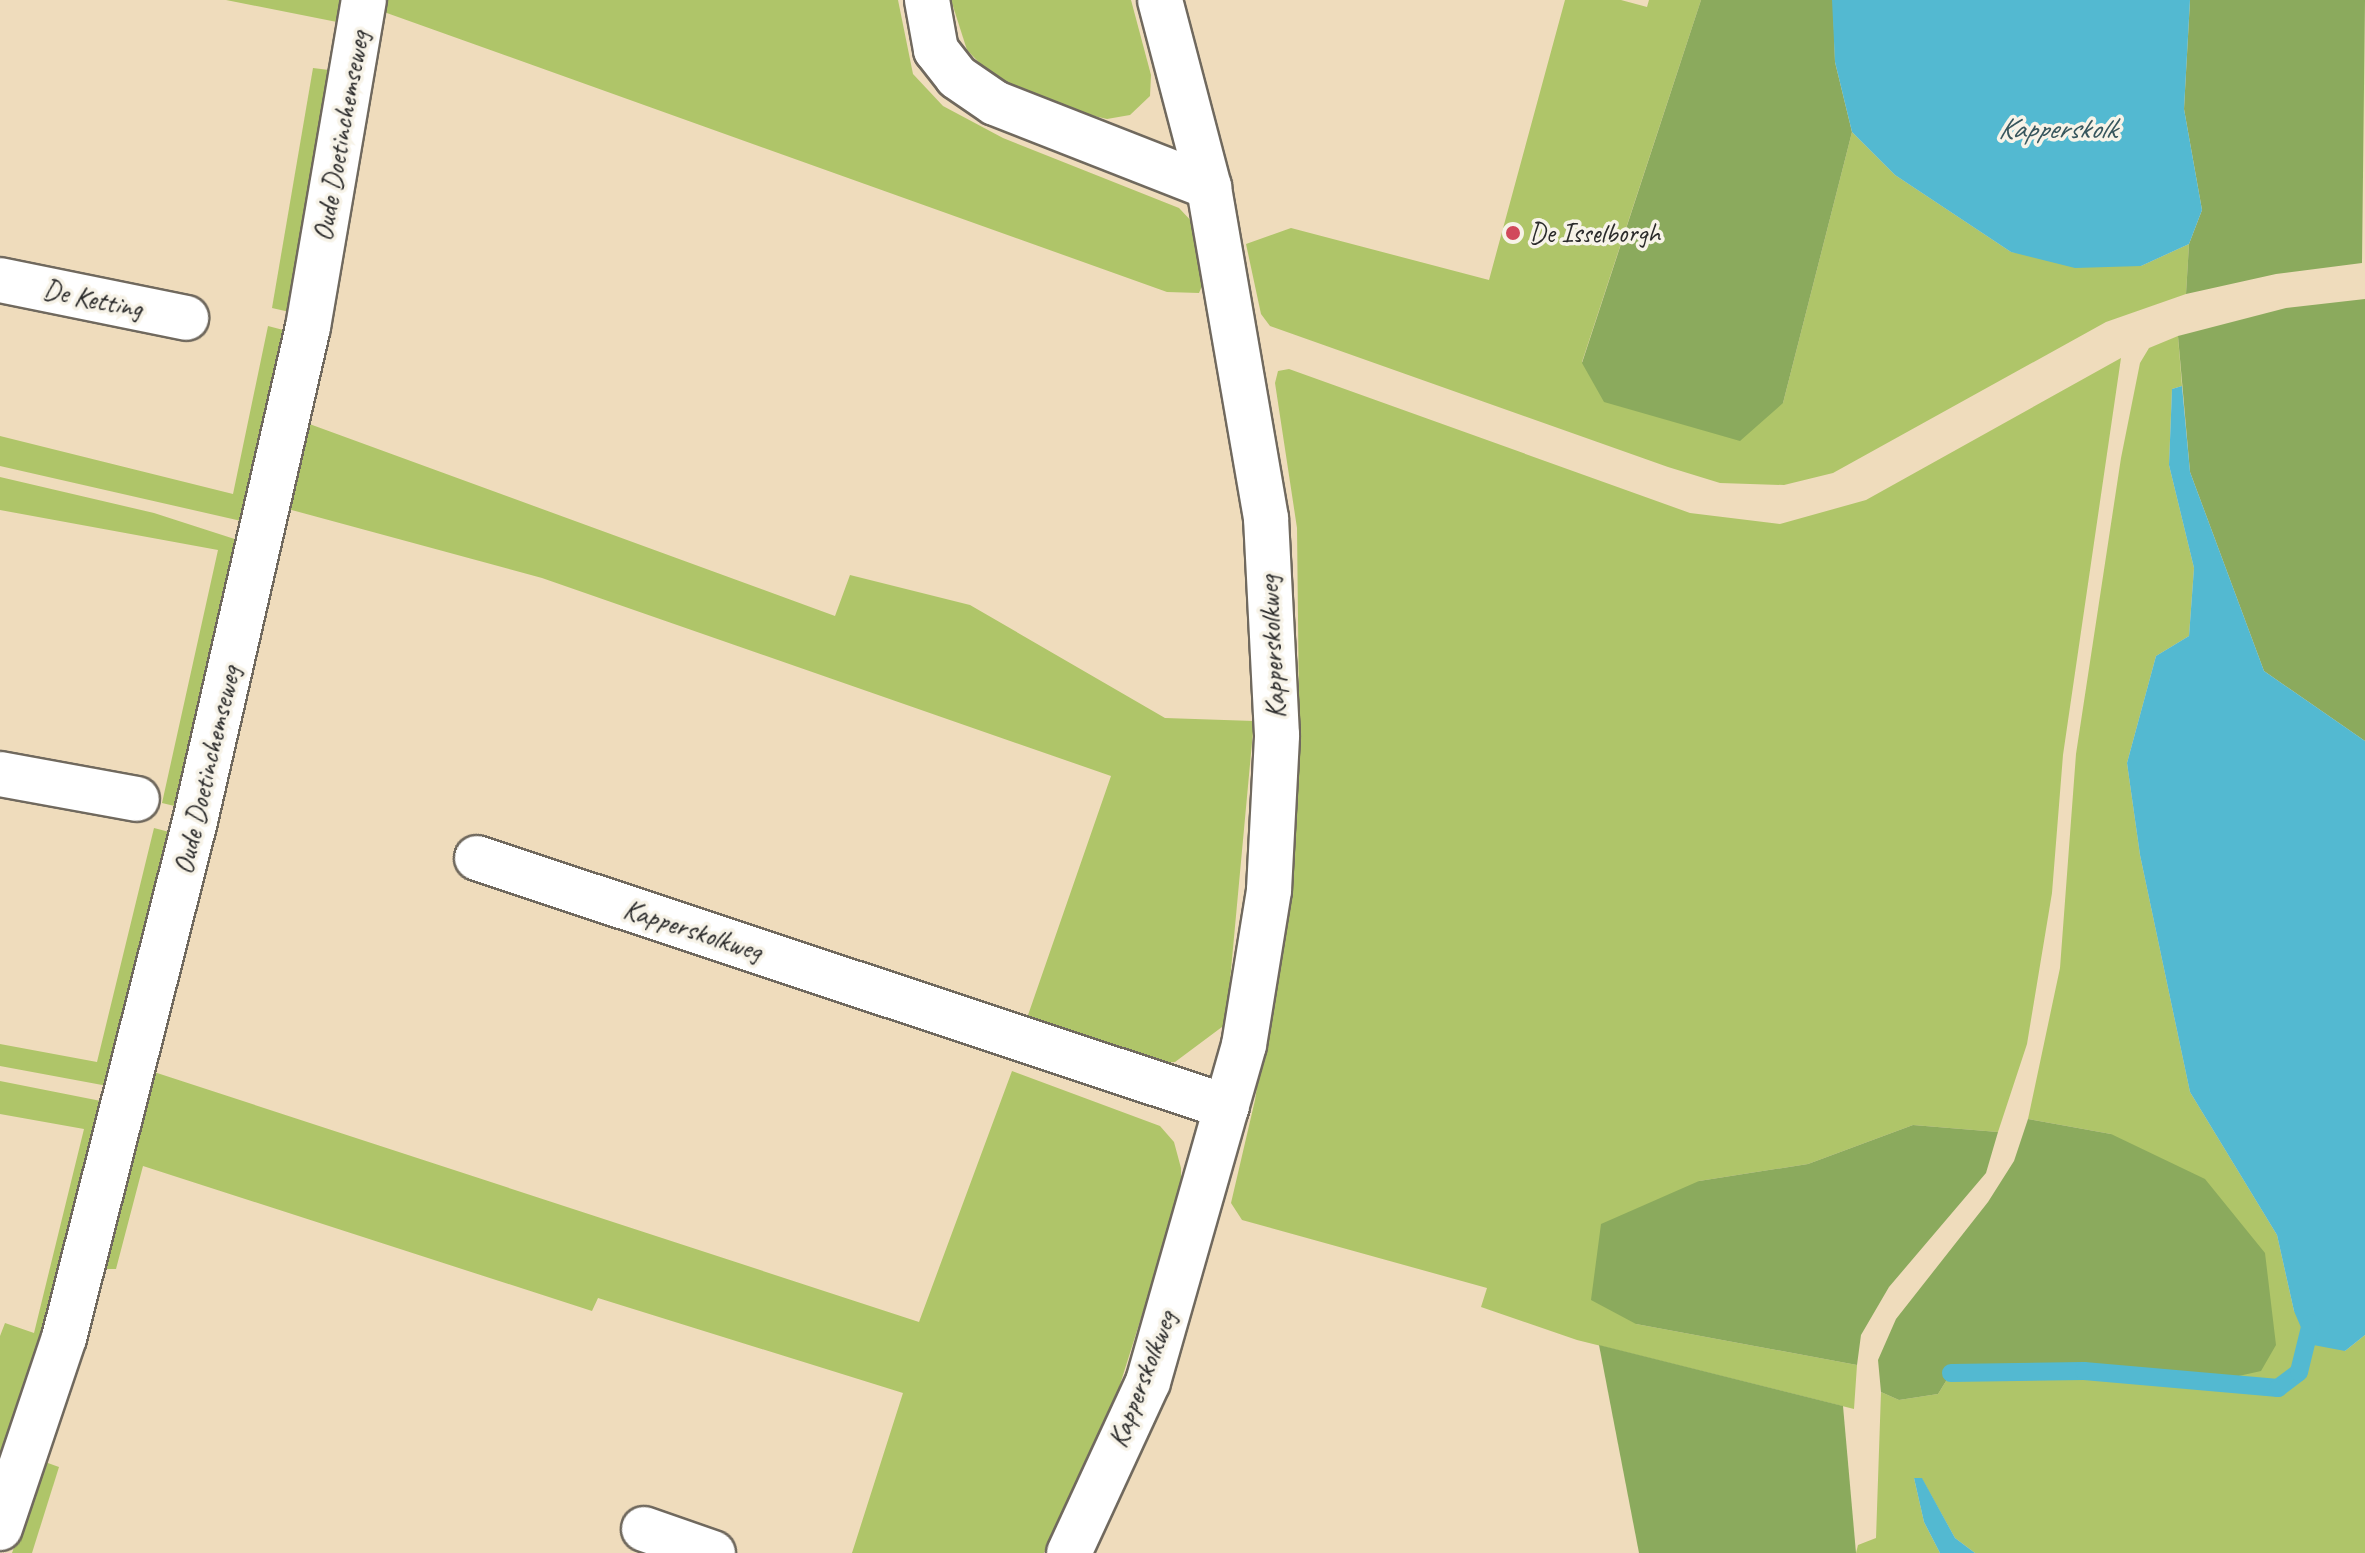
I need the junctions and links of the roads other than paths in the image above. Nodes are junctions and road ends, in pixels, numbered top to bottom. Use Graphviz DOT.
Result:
graph roads {
  1 [pos="364,0"];
  2 [pos="927,0"];
  3 [pos="1160,0"];
  4 [pos="1209,187"];
  5 [pos="0,280"];
  6 [pos="186,318"];
  7 [pos="0,774"];
  8 [pos="137,799"];
  9 [pos="477,858"];
  10 [pos="1227,1107"];
  11 [pos="0,1528"];
  12 [pos="644,1529"];
  13 [pos="713,1553"];
  14 [pos="1069,1553"];
  1 -- 11 [label="street, Oude Doetinchemseweg"];
  2 -- 4 [label="street"];
  3 -- 4 [label="street, Kapperskolkweg"];
  4 -- 10 [label="street, Kapperskolkweg"];
  5 -- 6 [label="street, De Ketting"];
  7 -- 8 [label="street"];
  9 -- 10 [label="street, Kapperskolkweg"];
  10 -- 14 [label="street, Kapperskolkweg"];
  12 -- 13 [label="street"];
}
